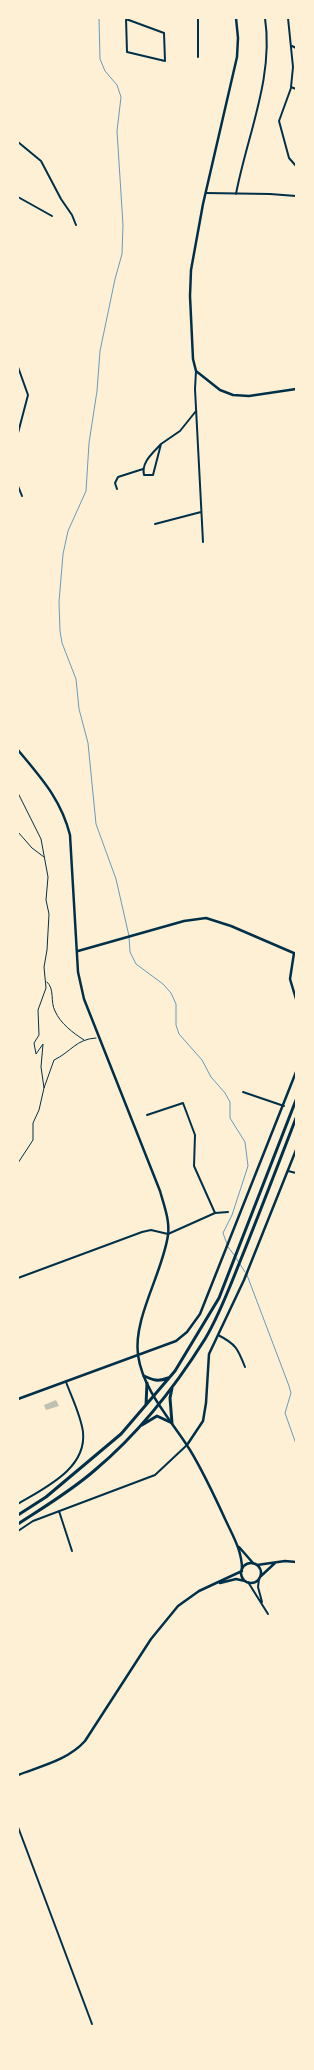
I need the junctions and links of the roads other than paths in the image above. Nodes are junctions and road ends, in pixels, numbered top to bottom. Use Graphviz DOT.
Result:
graph roads {
  1 [pos="126,18"];
  2 [pos="198,18"];
  3 [pos="236,18"];
  4 [pos="265,18"];
  5 [pos="288,18"];
  6 [pos="292,46"];
  7 [pos="296,48"];
  8 [pos="198,57"];
  9 [pos="291,88"];
  10 [pos="296,89"];
  11 [pos="18,142"];
  12 [pos="296,166"];
  13 [pos="206,193"];
  14 [pos="236,194"];
  15 [pos="296,196"];
  16 [pos="18,197"];
  17 [pos="52,216"];
  18 [pos="76,225"];
  19 [pos="18,367"];
  20 [pos="196,371"];
  21 [pos="296,390"];
  22 [pos="196,411"];
  23 [pos="18,433"];
  24 [pos="161,444"];
  25 [pos="142,469"];
  26 [pos="18,486"];
  27 [pos="117,489"];
  28 [pos="22,496"];
  29 [pos="201,512"];
  30 [pos="155,524"];
  31 [pos="203,542"];
  32 [pos="18,750"];
  33 [pos="78,951"];
  34 [pos="295,954"];
  35 [pos="296,999"];
  36 [pos="296,1072"];
  37 [pos="243,1092"];
  38 [pos="296,1100"];
  39 [pos="284,1106"];
  40 [pos="146,1115"];
  41 [pos="296,1118"];
  42 [pos="296,1150"];
  43 [pos="288,1171"];
  44 [pos="296,1173"];
  45 [pos="228,1212"];
  46 [pos="214,1213"];
  47 [pos="168,1234"];
  48 [pos="18,1278"];
  49 [pos="218,1335"];
  50 [pos="138,1355"];
  51 [pos="245,1367"];
  52 [pos="144,1376"];
  53 [pos="169,1378"];
  54 [pos="66,1382"];
  55 [pos="147,1383"];
  56 [pos="173,1385"];
  57 [pos="154,1396"];
  58 [pos="18,1399"];
  59 [pos="159,1404"];
  60 [pos="146,1406"];
  61 [pos="172,1423"];
  62 [pos="137,1428"];
  63 [pos="187,1445"];
  64 [pos="18,1504"];
  65 [pos="59,1511"];
  66 [pos="18,1515"];
  67 [pos="18,1524"];
  68 [pos="18,1531"];
  69 [pos="236,1543"];
  70 [pos="72,1551"];
  71 [pos="277,1562"];
  72 [pos="296,1562"];
  73 [pos="255,1564"];
  74 [pos="242,1570"];
  75 [pos="260,1577"];
  76 [pos="246,1581"];
  77 [pos="214,1584"];
  78 [pos="263,1605"];
  79 [pos="268,1614"];
  80 [pos="18,1775"];
  81 [pos="18,1827"];
  82 [pos="92,2024"];
  1 -- 1 [label="street"];
  2 -- 8 [label="street"];
  3 -- 13 [label="street"];
  4 -- 14 [label="street"];
  5 -- 6 [label="street"];
  6 -- 7 [label="street"];
  6 -- 10 [label="street"];
  9 -- 12 [label="street"];
  11 -- 18 [label="street"];
  13 -- 14 [label="street"];
  13 -- 20 [label="street"];
  14 -- 15 [label="street"];
  16 -- 17 [label="street"];
  19 -- 23 [label="street"];
  20 -- 21 [label="street"];
  20 -- 22 [label="street"];
  22 -- 24 [label="street"];
  22 -- 29 [label="street"];
  24 -- 25 [label="street"];
  24 -- 25 [label="street"];
  25 -- 27 [label="street"];
  26 -- 28 [label="street"];
  29 -- 30 [label="street"];
  29 -- 31 [label="street"];
  32 -- 33 [label="street"];
  33 -- 34 [label="street"];
  33 -- 47 [label="street"];
  34 -- 35 [label="street"];
  36 -- 39 [label="street"];
  37 -- 39 [label="street"];
  38 -- 53 [label="highway"];
  39 -- 50 [label="street"];
  40 -- 46 [label="street"];
  41 -- 56 [label="highway"];
  42 -- 43 [label="street"];
  43 -- 44 [label="street"];
  43 -- 49 [label="street"];
  45 -- 46 [label="street"];
  46 -- 47 [label="street"];
  47 -- 48 [label="street"];
  47 -- 50 [label="street"];
  49 -- 51 [label="street"];
  49 -- 63 [label="street"];
  50 -- 52 [label="street"];
  50 -- 54 [label="street"];
  52 -- 53 [label="highway"];
  52 -- 55 [label="street"];
  53 -- 57 [label="highway"];
  54 -- 58 [label="street"];
  54 -- 64 [label="street"];
  55 -- 57 [label="street"];
  55 -- 60 [label="highway"];
  56 -- 59 [label="highway"];
  56 -- 61 [label="highway"];
  57 -- 59 [label="street"];
  57 -- 60 [label="highway"];
  59 -- 61 [label="street"];
  59 -- 62 [label="highway"];
  60 -- 66 [label="highway"];
  61 -- 62 [label="highway"];
  61 -- 63 [label="street"];
  62 -- 67 [label="highway"];
  63 -- 65 [label="street"];
  63 -- 69 [label="street"];
  65 -- 68 [label="street"];
  65 -- 70 [label="street"];
  69 -- 73 [label="street"];
  69 -- 74 [label="street"];
  71 -- 72 [label="street"];
  71 -- 73 [label="street"];
  71 -- 75 [label="street"];
  73 -- 74 [label="street"];
  73 -- 75 [label="street"];
  74 -- 76 [label="street"];
  74 -- 77 [label="street"];
  75 -- 76 [label="street"];
  75 -- 78 [label="street"];
  76 -- 77 [label="street"];
  76 -- 78 [label="street"];
  77 -- 80 [label="street"];
  78 -- 79 [label="street"];
  81 -- 82 [label="street"];
}
